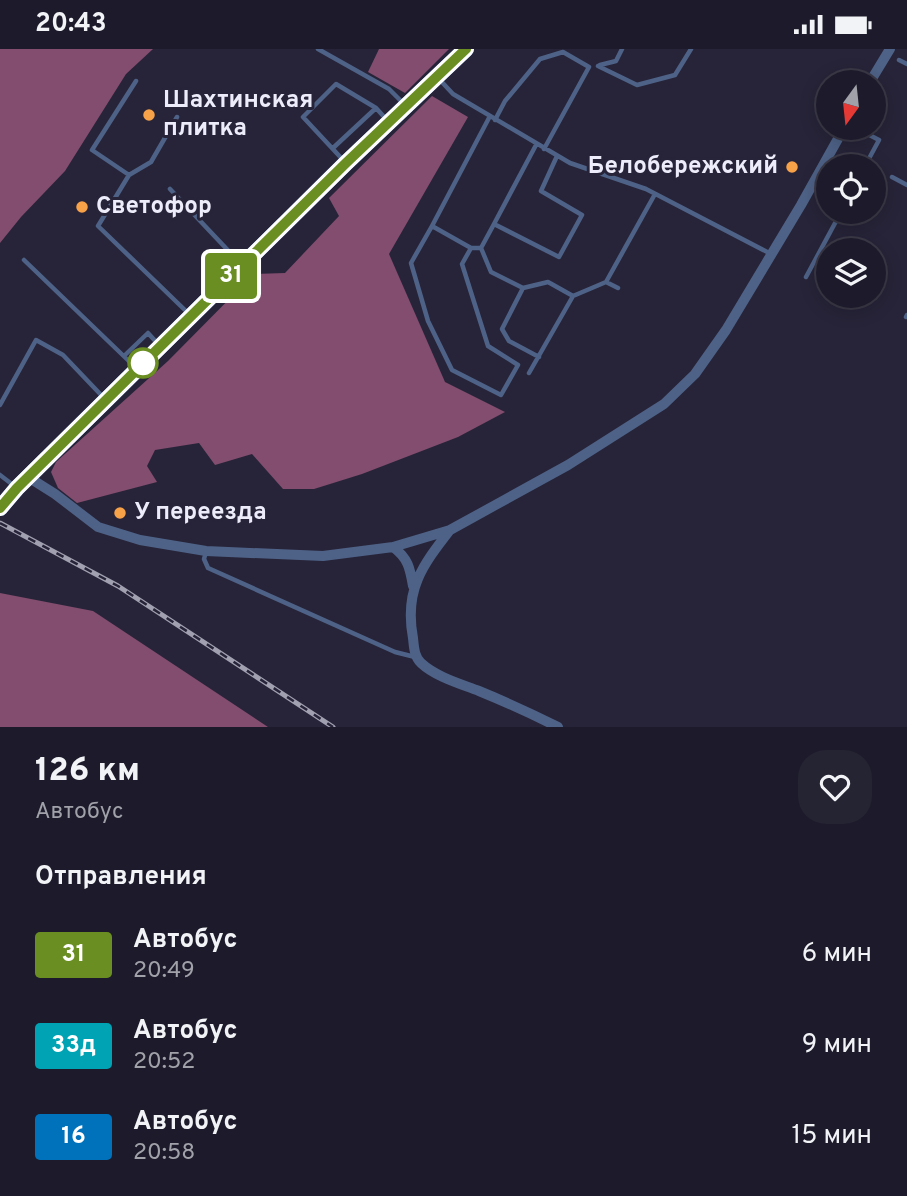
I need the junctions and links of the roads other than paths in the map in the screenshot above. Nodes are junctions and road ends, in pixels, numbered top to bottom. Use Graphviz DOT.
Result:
graph roads {
  1 [pos="318,49"];
  2 [pos="466,49"];
  3 [pos="622,49"];
  4 [pos="691,49"];
  5 [pos="890,49"];
  6 [pos="899,59"];
  7 [pos="907,64"];
  8 [pos="598,66"];
  9 [pos="589,67"];
  10 [pos="877,70"];
  11 [pos="438,77"];
  12 [pos="136,81"];
  13 [pos="407,106"];
  14 [pos="376,109"];
  15 [pos="177,117"];
  16 [pos="492,118"];
  17 [pos="390,122"];
  18 [pos="837,140"];
  19 [pos="537,145"];
  20 [pos="333,148"];
  21 [pos="544,149"];
  22 [pos="558,156"];
  23 [pos="346,163"];
  24 [pos="129,175"];
  25 [pos="892,177"];
  26 [pos="907,185"];
  27 [pos="170,189"];
  28 [pos="655,194"];
  29 [pos="494,224"];
  30 [pos="835,224"];
  31 [pos="432,226"];
  32 [pos="471,248"];
  33 [pos="481,249"];
  34 [pos="772,254"];
  35 [pos="24,260"];
  36 [pos="242,265"];
  37 [pos="806,277"];
  38 [pos="606,282"];
  39 [pos="523,288"];
  40 [pos="618,288"];
  41 [pos="573,296"];
  42 [pos="191,316"];
  43 [pos="160,347"];
  44 [pos="124,356"];
  45 [pos="539,357"];
  46 [pos="137,369"];
  47 [pos="529,373"];
  48 [pos="106,400"];
  49 [pos="0,405"];
  50 [pos="0,475"];
  51 [pos="22,483"];
  52 [pos="2,503"];
  53 [pos="450,530"];
  54 [pos="393,547"];
  55 [pos="206,551"];
  56 [pos="414,586"];
  57 [pos="416,657"];
  58 [pos="558,727"];
  1 -- 13 [label="lane"];
  2 -- 11 [label="main road"];
  3 -- 8 [label="lane"];
  4 -- 8 [label="lane"];
  5 -- 10 [label="street"];
  6 -- 7 [label="lane"];
  8 -- 9 [label="lane"];
  9 -- 16 [label="lane"];
  9 -- 21 [label="lane"];
  11 -- 13 [label="main road"];
  11 -- 16 [label="lane"];
  12 -- 24 [label="lane"];
  13 -- 17 [label="main road"];
  14 -- 17 [label="lane"];
  14 -- 20 [label="lane"];
  14 -- 20 [label="lane"];
  15 -- 24 [label="lane"];
  16 -- 19 [label="lane"];
  16 -- 31 [label="lane"];
  17 -- 23 [label="main road"];
  18 -- 34 [label="street"];
  19 -- 21 [label="lane"];
  19 -- 29 [label="lane"];
  20 -- 23 [label="lane"];
  21 -- 22 [label="lane"];
  22 -- 28 [label="lane"];
  22 -- 29 [label="lane"];
  23 -- 36 [label="main road"];
  24 -- 42 [label="lane"];
  25 -- 26 [label="lane"];
  27 -- 36 [label="lane"];
  28 -- 34 [label="lane"];
  28 -- 38 [label="lane"];
  29 -- 33 [label="lane"];
  30 -- 37 [label="lane"];
  31 -- 32 [label="lane"];
  31 -- 32 [label="lane"];
  32 -- 33 [label="lane"];
  33 -- 39 [label="lane"];
  34 -- 53 [label="street"];
  35 -- 44 [label="lane"];
  36 -- 42 [label="main road"];
  38 -- 40 [label="lane"];
  38 -- 41 [label="lane"];
  39 -- 41 [label="lane"];
  39 -- 45 [label="lane"];
  41 -- 45 [label="lane"];
  42 -- 43 [label="main road"];
  43 -- 44 [label="lane"];
  43 -- 46 [label="main road"];
  44 -- 46 [label="lane"];
  45 -- 47 [label="lane"];
  46 -- 48 [label="main road"];
  48 -- 49 [label="lane"];
  48 -- 51 [label="main road"];
  50 -- 51 [label="lane"];
  51 -- 52 [label="main road"];
  51 -- 55 [label="street"];
  53 -- 54 [label="street"];
  53 -- 56 [label="street"];
  54 -- 55 [label="street"];
  54 -- 56 [label="street"];
  55 -- 57 [label="lane"];
  56 -- 57 [label="street"];
  57 -- 58 [label="street"];
}
